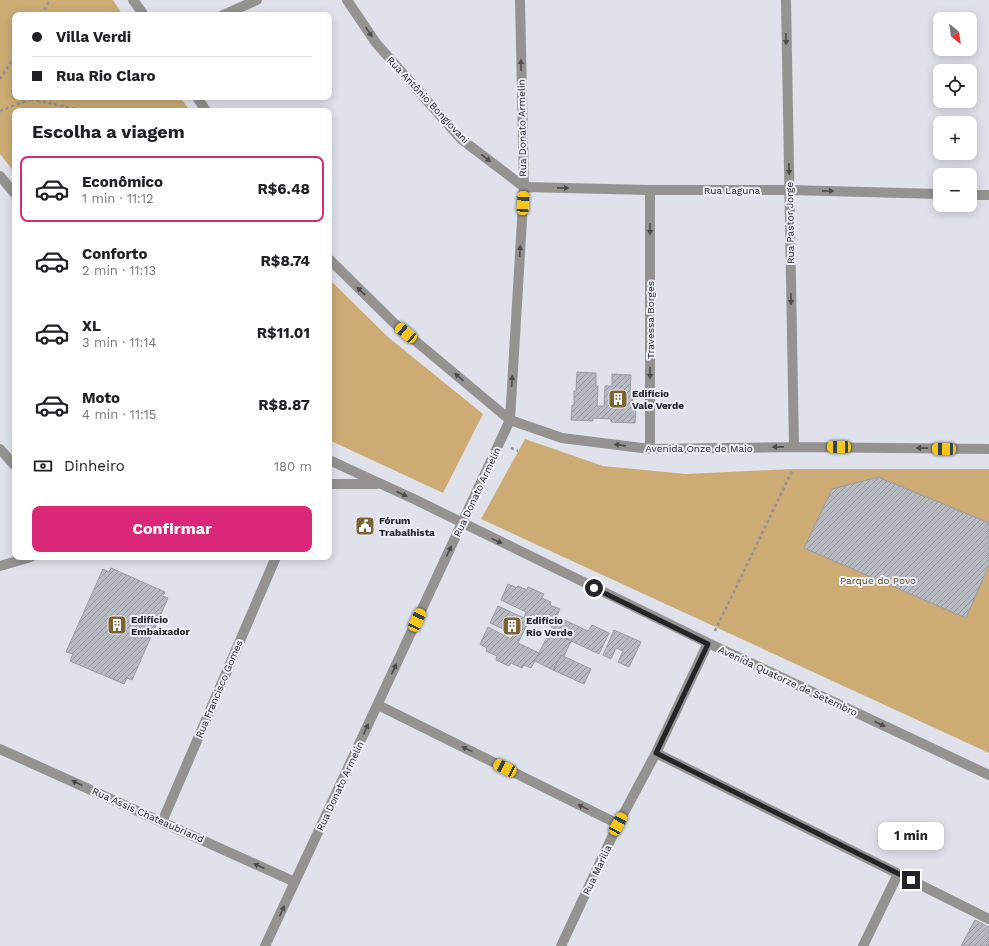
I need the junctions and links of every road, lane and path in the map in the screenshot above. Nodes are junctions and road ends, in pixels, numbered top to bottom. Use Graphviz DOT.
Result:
graph roads {
  1 [pos="50,0"];
  2 [pos="133,0"];
  3 [pos="257,0"];
  4 [pos="347,0"];
  5 [pos="520,0"];
  6 [pos="786,0"];
  7 [pos="140,8"];
  8 [pos="43,12"];
  9 [pos="230,12"];
  10 [pos="12,61"];
  11 [pos="0,79"];
  12 [pos="28,100"];
  13 [pos="35,100"];
  14 [pos="71,108"];
  15 [pos="0,111"];
  16 [pos="0,176"];
  17 [pos="524,187"];
  18 [pos="12,190"];
  19 [pos="650,190"];
  20 [pos="789,190"];
  21 [pos="933,194"];
  22 [pos="977,194"];
  23 [pos="989,195"];
  24 [pos="332,263"];
  25 [pos="510,420"];
  26 [pos="794,446"];
  27 [pos="650,449"];
  28 [pos="989,449"];
  29 [pos="0,450"];
  30 [pos="332,461"];
  31 [pos="12,463"];
  32 [pos="793,470"];
  33 [pos="332,484"];
  34 [pos="379,484"];
  35 [pos="462,524"];
  36 [pos="21,560"];
  37 [pos="275,560"];
  38 [pos="0,566"];
  39 [pos="708,644"];
  40 [pos="378,705"];
  41 [pos="0,749"];
  42 [pos="656,753"];
  43 [pos="989,775"];
  44 [pos="162,822"];
  45 [pos="618,824"];
  46 [pos="898,874"];
  47 [pos="295,882"];
  48 [pos="989,919"];
  49 [pos="265,946"];
  50 [pos="561,946"];
  51 [pos="863,946"];
  1 -- 8 [label="path"];
  2 -- 7 [label="street"];
  3 -- 9 [label="street"];
  4 -- 17 [label="street, Rua Antônio Bongiovani, one-way"];
  17 -- 5 [label="street, Rua Donato Armelin, one-way"];
  6 -- 20 [label="street, Rua Pastor Jorge, one-way"];
  10 -- 11 [label="path"];
  12 -- 15 [label="path"];
  13 -- 14 [label="path"];
  16 -- 18 [label="street"];
  17 -- 19 [label="street, Rua Laguna, one-way"];
  25 -- 17 [label="street, Rua Donato Armelin, one-way"];
  19 -- 20 [label="street, Rua Laguna"];
  19 -- 27 [label="street, Travessa Borges, one-way"];
  20 -- 21 [label="street, Rua Laguna, one-way"];
  20 -- 26 [label="street, Rua Pastor Jorge, one-way"];
  22 -- 23 [label="street"];
  25 -- 24 [label="street, Avenida Onze de Maio, one-way"];
  27 -- 25 [label="street, Avenida Onze de Maio, one-way"];
  25 -- 35 [label="street, Rua Donato Armelin"];
  26 -- 27 [label="street, Avenida Onze de Maio, one-way"];
  28 -- 26 [label="street, Avenida Onze de Maio, one-way"];
  29 -- 31 [label="street"];
  30 -- 34 [label="street, Avenida Quatorze de Setembro"];
  32 -- 39 [label="path"];
  33 -- 34 [label="street"];
  34 -- 35 [label="street, Avenida Quatorze de Setembro, one-way"];
  35 -- 39 [label="street, Avenida Quatorze de Setembro, one-way"];
  40 -- 35 [label="street, Rua Donato Armelin, one-way"];
  36 -- 38 [label="street"];
  37 -- 44 [label="street, Rua Francisco Gomes"];
  39 -- 42 [label="street, Rua Marília"];
  39 -- 43 [label="street, Avenida Quatorze de Setembro, one-way"];
  45 -- 40 [label="street, one-way"];
  47 -- 40 [label="street, Rua Donato Armelin, one-way"];
  44 -- 41 [label="street, Rua Assis Chateaubriand, one-way"];
  42 -- 45 [label="street, Rua Marília"];
  42 -- 46 [label="street"];
  47 -- 44 [label="street, Rua Assis Chateaubriand, one-way"];
  45 -- 50 [label="street, Rua Marília"];
  46 -- 48 [label="street"];
  46 -- 51 [label="street"];
  49 -- 47 [label="street, Rua Donato Armelin, one-way"];
}
